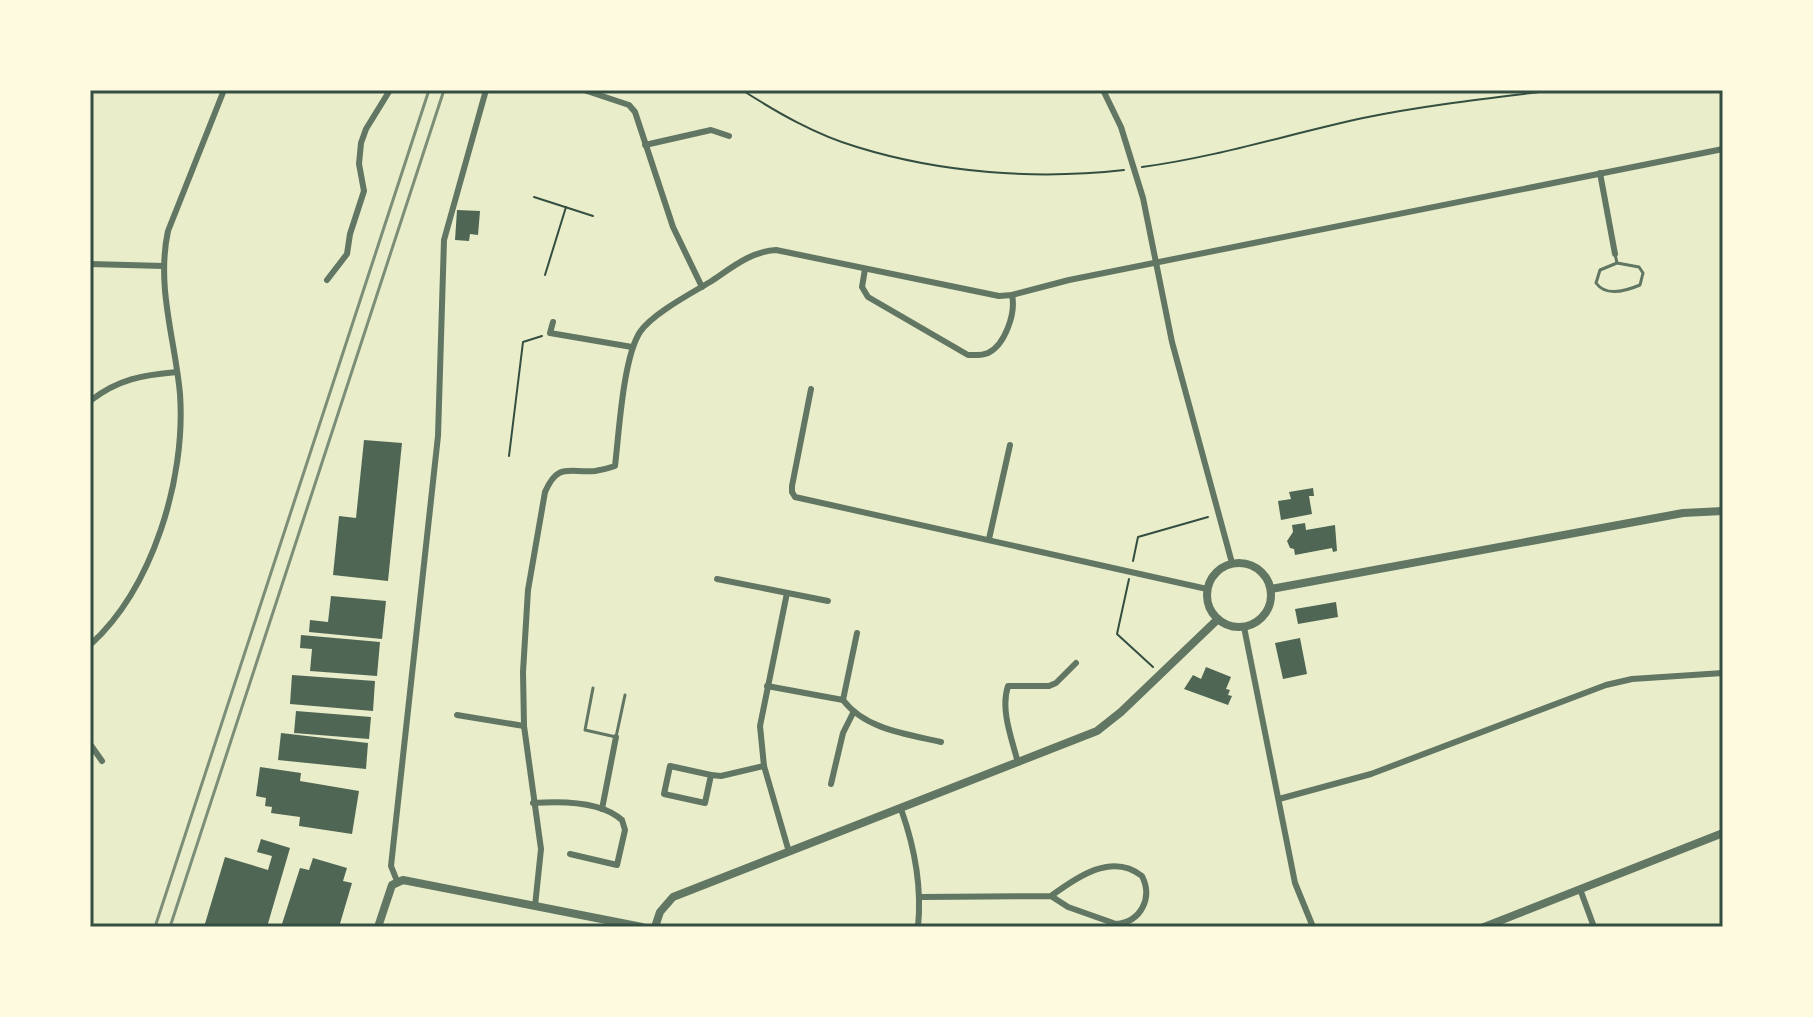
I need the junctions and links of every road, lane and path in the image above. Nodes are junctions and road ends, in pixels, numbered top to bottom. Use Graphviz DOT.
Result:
graph roads {
  1 [pos="224,90"];
  2 [pos="390,90"];
  3 [pos="486,90"];
  4 [pos="584,90"];
  5 [pos="742,90"];
  6 [pos="1103,90"];
  7 [pos="1556,90"];
  8 [pos="729,136"];
  9 [pos="645,145"];
  10 [pos="1723,149"];
  11 [pos="1142,167"];
  12 [pos="1127,169"];
  13 [pos="1600,173"];
  14 [pos="534,197"];
  15 [pos="566,207"];
  16 [pos="593,216"];
  17 [pos="1615,254"];
  18 [pos="1156,262"];
  19 [pos="1617,263"];
  20 [pos="90,264"];
  21 [pos="164,266"];
  22 [pos="865,269"];
  23 [pos="545,275"];
  24 [pos="327,280"];
  25 [pos="702,287"];
  26 [pos="1012,295"];
  27 [pos="553,322"];
  28 [pos="550,333"];
  29 [pos="632,347"];
  30 [pos="177,372"];
  31 [pos="811,389"];
  32 [pos="90,401"];
  33 [pos="1010,445"];
  34 [pos="509,456"];
  35 [pos="1723,511"];
  36 [pos="989,539"];
  37 [pos="1232,563"];
  38 [pos="717,579"];
  39 [pos="1207,589"];
  40 [pos="1271,589"];
  41 [pos="787,593"];
  42 [pos="828,601"];
  43 [pos="1218,619"];
  44 [pos="1244,627"];
  45 [pos="857,633"];
  46 [pos="90,645"];
  47 [pos="1076,663"];
  48 [pos="1723,673"];
  49 [pos="767,686"];
  50 [pos="593,688"];
  51 [pos="625,695"];
  52 [pos="843,700"];
  53 [pos="853,713"];
  54 [pos="457,715"];
  55 [pos="524,726"];
  56 [pos="616,737"];
  57 [pos="941,742"];
  58 [pos="90,744"];
  59 [pos="102,761"];
  60 [pos="1018,763"];
  61 [pos="764,766"];
  62 [pos="711,775"];
  63 [pos="831,784"];
  64 [pos="1279,799"];
  65 [pos="533,803"];
  66 [pos="602,809"];
  67 [pos="901,809"];
  68 [pos="1723,833"];
  69 [pos="789,852"];
  70 [pos="570,854"];
  71 [pos="397,881"];
  72 [pos="1580,889"];
  73 [pos="1051,896"];
  74 [pos="921,897"];
  75 [pos="535,906"];
  76 [pos="378,927"];
  77 [pos="642,927"];
  78 [pos="655,927"];
  79 [pos="918,927"];
  80 [pos="1313,927"];
  81 [pos="1484,927"];
  82 [pos="1594,927"];
  1 -- 21 [label="street"];
  2 -- 24 [label="street"];
  3 -- 71 [label="street"];
  4 -- 9 [label="street"];
  5 -- 12 [label="path"];
  6 -- 18 [label="street"];
  7 -- 11 [label="path"];
  8 -- 9 [label="street"];
  9 -- 25 [label="street"];
  10 -- 13 [label="street"];
  13 -- 17 [label="street"];
  13 -- 18 [label="street"];
  14 -- 15 [label="path"];
  15 -- 16 [label="path"];
  15 -- 23 [label="path"];
  17 -- 19 [label="lane"];
  18 -- 26 [label="street"];
  18 -- 37 [label="street"];
  19 -- 19 [label="lane"];
  20 -- 21 [label="street"];
  21 -- 30 [label="street"];
  22 -- 25 [label="street"];
  22 -- 26 [label="street"];
  22 -- 26 [label="street"];
  25 -- 29 [label="street"];
  27 -- 28 [label="street"];
  28 -- 29 [label="street"];
  28 -- 34 [label="path"];
  29 -- 55 [label="street"];
  30 -- 32 [label="street"];
  30 -- 46 [label="street"];
  31 -- 36 [label="street"];
  33 -- 36 [label="street"];
  35 -- 40 [label="street"];
  36 -- 39 [label="street"];
  37 -- 39 [label="street"];
  37 -- 40 [label="street"];
  38 -- 41 [label="street"];
  39 -- 43 [label="street"];
  40 -- 44 [label="street"];
  41 -- 42 [label="street"];
  41 -- 49 [label="street"];
  43 -- 44 [label="street"];
  43 -- 60 [label="street"];
  44 -- 64 [label="street"];
  45 -- 52 [label="street"];
  47 -- 60 [label="street"];
  48 -- 64 [label="street"];
  49 -- 52 [label="street"];
  49 -- 61 [label="street"];
  50 -- 56 [label="lane"];
  51 -- 56 [label="lane"];
  52 -- 53 [label="street"];
  53 -- 57 [label="street"];
  53 -- 63 [label="street"];
  54 -- 55 [label="street"];
  55 -- 65 [label="street"];
  56 -- 66 [label="street"];
  58 -- 59 [label="street"];
  60 -- 67 [label="street"];
  61 -- 62 [label="street"];
  61 -- 69 [label="street"];
  62 -- 62 [label="street"];
  64 -- 80 [label="street"];
  65 -- 66 [label="street"];
  65 -- 75 [label="street"];
  66 -- 70 [label="street"];
  67 -- 69 [label="street"];
  67 -- 74 [label="street"];
  68 -- 72 [label="street"];
  69 -- 78 [label="street"];
  71 -- 75 [label="street"];
  71 -- 76 [label="street"];
  72 -- 81 [label="street"];
  72 -- 82 [label="street"];
  73 -- 73 [label="street"];
  73 -- 74 [label="street"];
  74 -- 79 [label="street"];
  75 -- 77 [label="street"];
}
